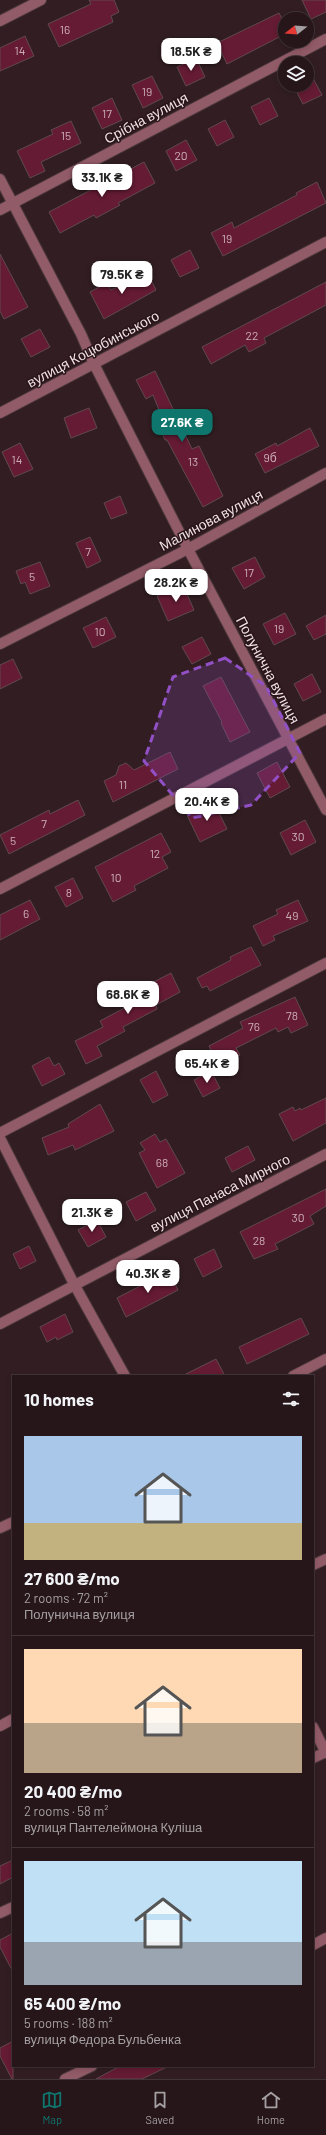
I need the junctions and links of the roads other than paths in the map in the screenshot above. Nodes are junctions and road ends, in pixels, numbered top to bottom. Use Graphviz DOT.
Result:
graph roads {
  1 [pos="41,0"];
  2 [pos="0,21"];
  3 [pos="326,39"];
  4 [pos="0,179"];
  5 [pos="13,203"];
  6 [pos="0,210"];
  7 [pos="326,242"];
  8 [pos="94,364"];
  9 [pos="0,413"];
  10 [pos="326,473"];
  11 [pos="188,549"];
  12 [pos="0,644"];
  13 [pos="326,719"];
  14 [pos="289,739"];
  15 [pos="326,810"];
  16 [pos="0,889"];
  17 [pos="326,963"];
  18 [pos="0,1133"];
  19 [pos="0,1138"];
  20 [pos="326,1154"];
  21 [pos="74,1284"];
  22 [pos="0,1324"];
  23 [pos="326,1359"];
  24 [pos="124,1375"];
  25 [pos="295,1375"];
  26 [pos="12,1522"];
  27 [pos="0,1528"];
  28 [pos="326,1559"];
  29 [pos="314,1565"];
  30 [pos="12,1720"];
  31 [pos="0,1726"];
  32 [pos="314,1729"];
  33 [pos="326,1752"];
  34 [pos="314,1758"];
  35 [pos="12,1908"];
  36 [pos="0,1914"];
  37 [pos="326,1938"];
  38 [pos="314,1944"];
  39 [pos="88,2072"];
  40 [pos="65,2079"];
  1 -- 2 [label="street"];
  3 -- 5 [label="street, Срібна вулиця"];
  4 -- 5 [label="street, Полунична вулиця"];
  5 -- 6 [label="street, Срібна вулиця"];
  5 -- 8 [label="street, Полунична вулиця"];
  7 -- 8 [label="street, вулиця Коцюбинського"];
  8 -- 9 [label="street, вулиця Коцюбинського"];
  8 -- 11 [label="street, Полунична вулиця"];
  10 -- 11 [label="street, Малинова вулиця"];
  11 -- 12 [label="street, Малинова вулиця"];
  11 -- 14 [label="street, Полунична вулиця"];
  13 -- 14 [label="street"];
  14 -- 15 [label="street, Полунична вулиця"];
  14 -- 16 [label="street"];
  17 -- 18 [label="street"];
  19 -- 21 [label="street"];
  20 -- 21 [label="street, вулиця Панаса Мирного"];
  21 -- 22 [label="street, вулиця Панаса Мирного"];
  21 -- 24 [label="street"];
  23 -- 25 [label="street"];
  26 -- 27 [label="street"];
  28 -- 29 [label="street"];
  30 -- 31 [label="street"];
  32 -- 33 [label="street"];
  33 -- 34 [label="street"];
  35 -- 36 [label="street"];
  37 -- 38 [label="street"];
  39 -- 40 [label="street"];
}
